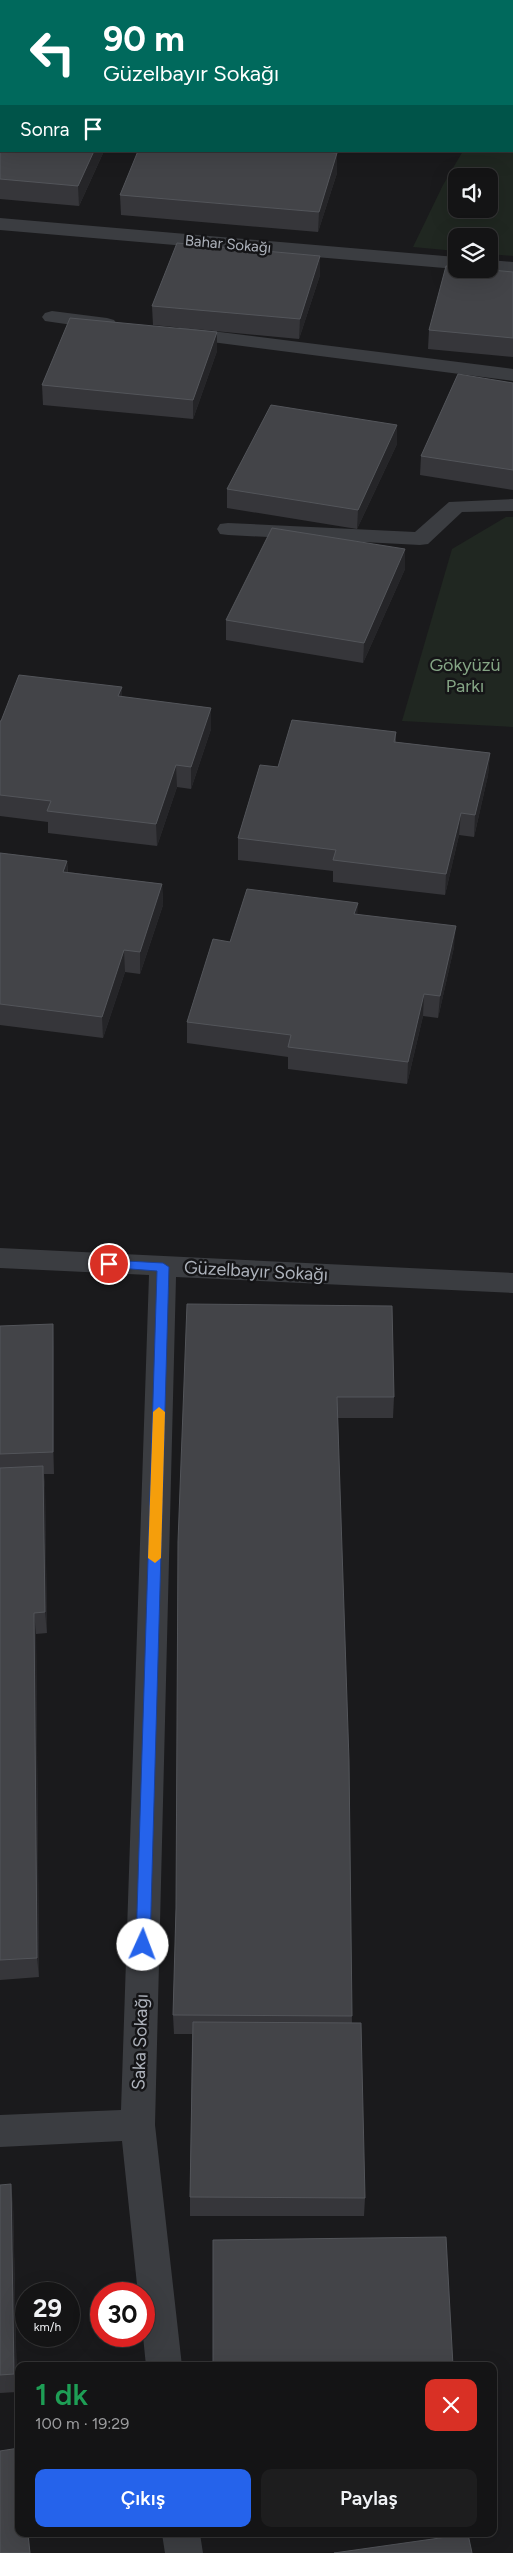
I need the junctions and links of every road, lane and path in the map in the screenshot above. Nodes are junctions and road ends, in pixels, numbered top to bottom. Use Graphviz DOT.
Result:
graph roads {
  1 [pos="0,224"];
  2 [pos="448,262"];
  3 [pos="498,267"];
  4 [pos="513,268"];
  5 [pos="52,317"];
  6 [pos="131,327"];
  7 [pos="160,330"];
  8 [pos="513,375"];
  9 [pos="513,505"];
  10 [pos="228,528"];
  11 [pos="0,1258"];
  12 [pos="163,1267"];
  13 [pos="513,1283"];
  14 [pos="138,2125"];
  15 [pos="0,2131"];
  16 [pos="164,2362"];
  17 [pos="182,2537"];
  18 [pos="184,2553"];
  1 -- 2 [label="street, Bahar Sokağı"];
  3 -- 4 [label="street"];
  5 -- 6 [label="street"];
  7 -- 8 [label="street"];
  9 -- 10 [label="street"];
  11 -- 12 [label="street, Güzelbayır Sokağı"];
  12 -- 13 [label="street, Güzelbayır Sokağı"];
  12 -- 14 [label="street, Saka Sokağı"];
  14 -- 15 [label="street"];
  14 -- 16 [label="street, Saka Sokağı"];
  17 -- 18 [label="street"];
}
